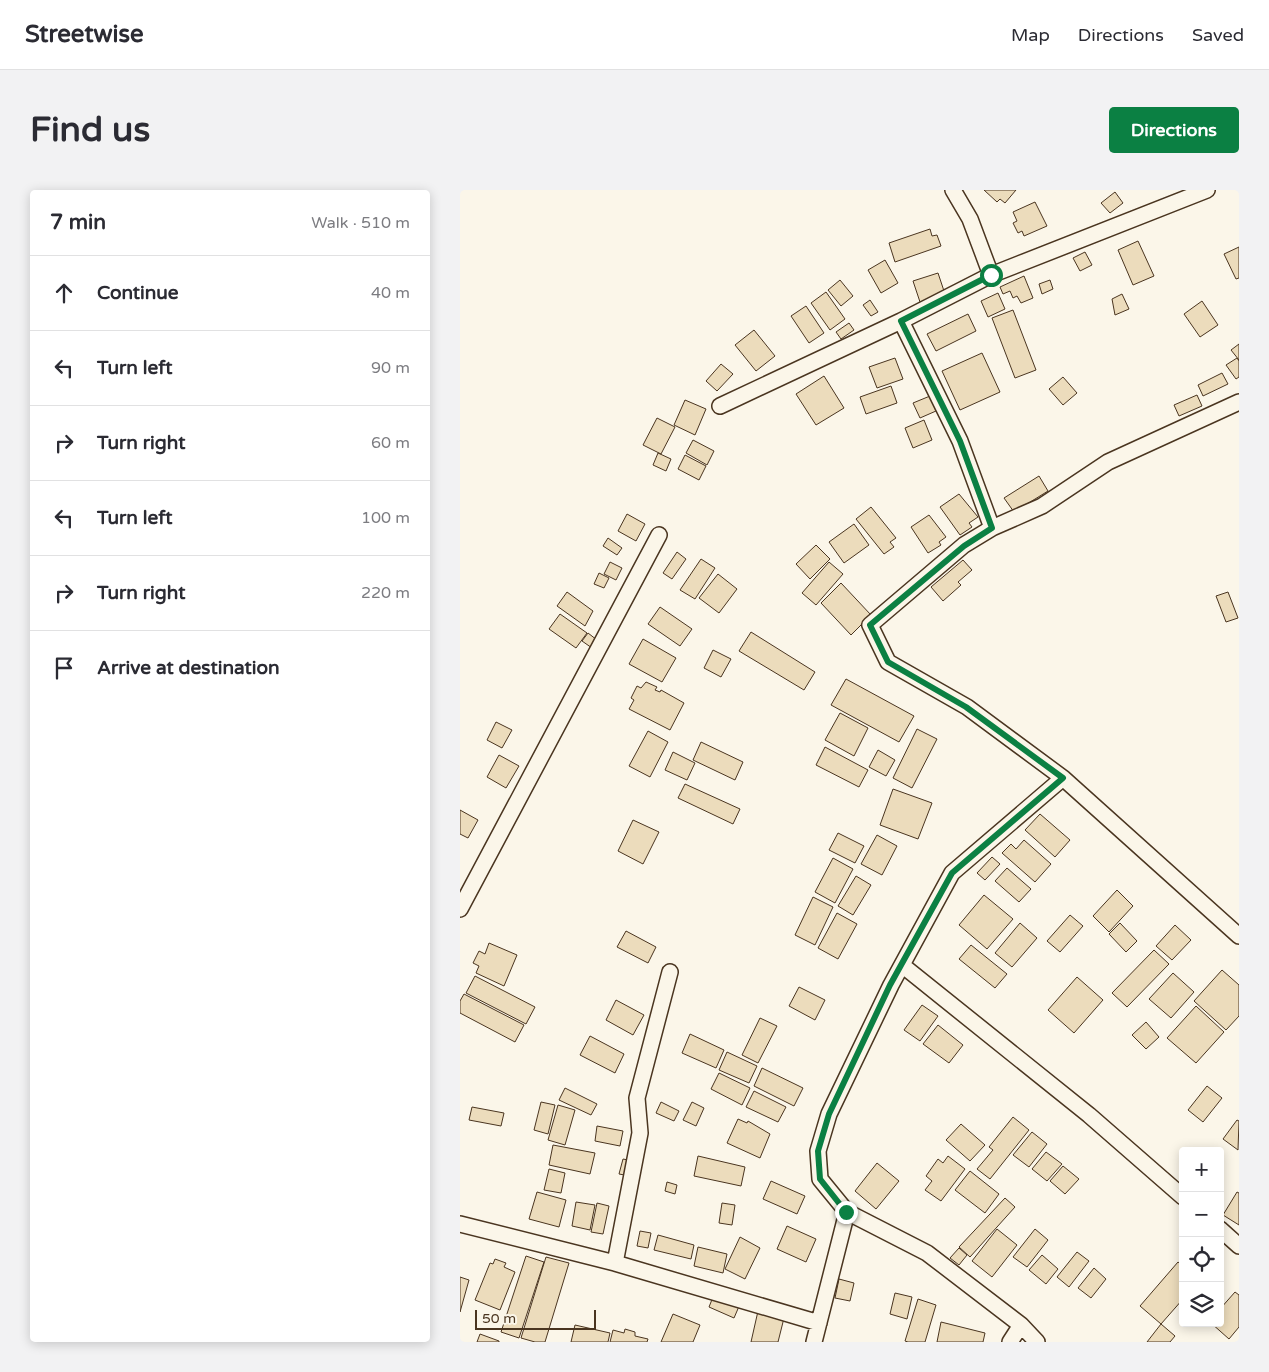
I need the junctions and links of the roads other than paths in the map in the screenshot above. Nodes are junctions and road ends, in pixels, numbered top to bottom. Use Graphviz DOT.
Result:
graph roads {
  1 [pos="953,190"];
  2 [pos="1207,190"];
  3 [pos="991,275"];
  4 [pos="901,321"];
  5 [pos="1239,402"];
  6 [pos="720,406"];
  7 [pos="992,528"];
  8 [pos="659,535"];
  9 [pos="1063,778"];
  10 [pos="460,909"];
  11 [pos="1239,936"];
  12 [pos="902,965"];
  13 [pos="670,972"];
  14 [pos="1179,1193"];
  15 [pos="846,1212"];
  16 [pos="460,1224"];
  17 [pos="1224,1233"];
  18 [pos="1239,1246"];
  19 [pos="615,1263"];
  20 [pos="819,1322"];
  21 [pos="1021,1324"];
  22 [pos="814,1342"];
  23 [pos="1010,1342"];
  24 [pos="1037,1342"];
  1 -- 3 [label="street"];
  2 -- 3 [label="street"];
  3 -- 4 [label="street"];
  4 -- 6 [label="street"];
  4 -- 7 [label="street"];
  5 -- 7 [label="street"];
  7 -- 9 [label="street"];
  8 -- 10 [label="street"];
  9 -- 11 [label="street"];
  9 -- 12 [label="street"];
  12 -- 14 [label="street"];
  12 -- 15 [label="street"];
  13 -- 19 [label="street"];
  15 -- 20 [label="street"];
  15 -- 21 [label="street"];
  16 -- 19 [label="street"];
  17 -- 18 [label="street"];
  19 -- 20 [label="street"];
  20 -- 22 [label="street"];
  21 -- 23 [label="street"];
  21 -- 24 [label="street"];
}
